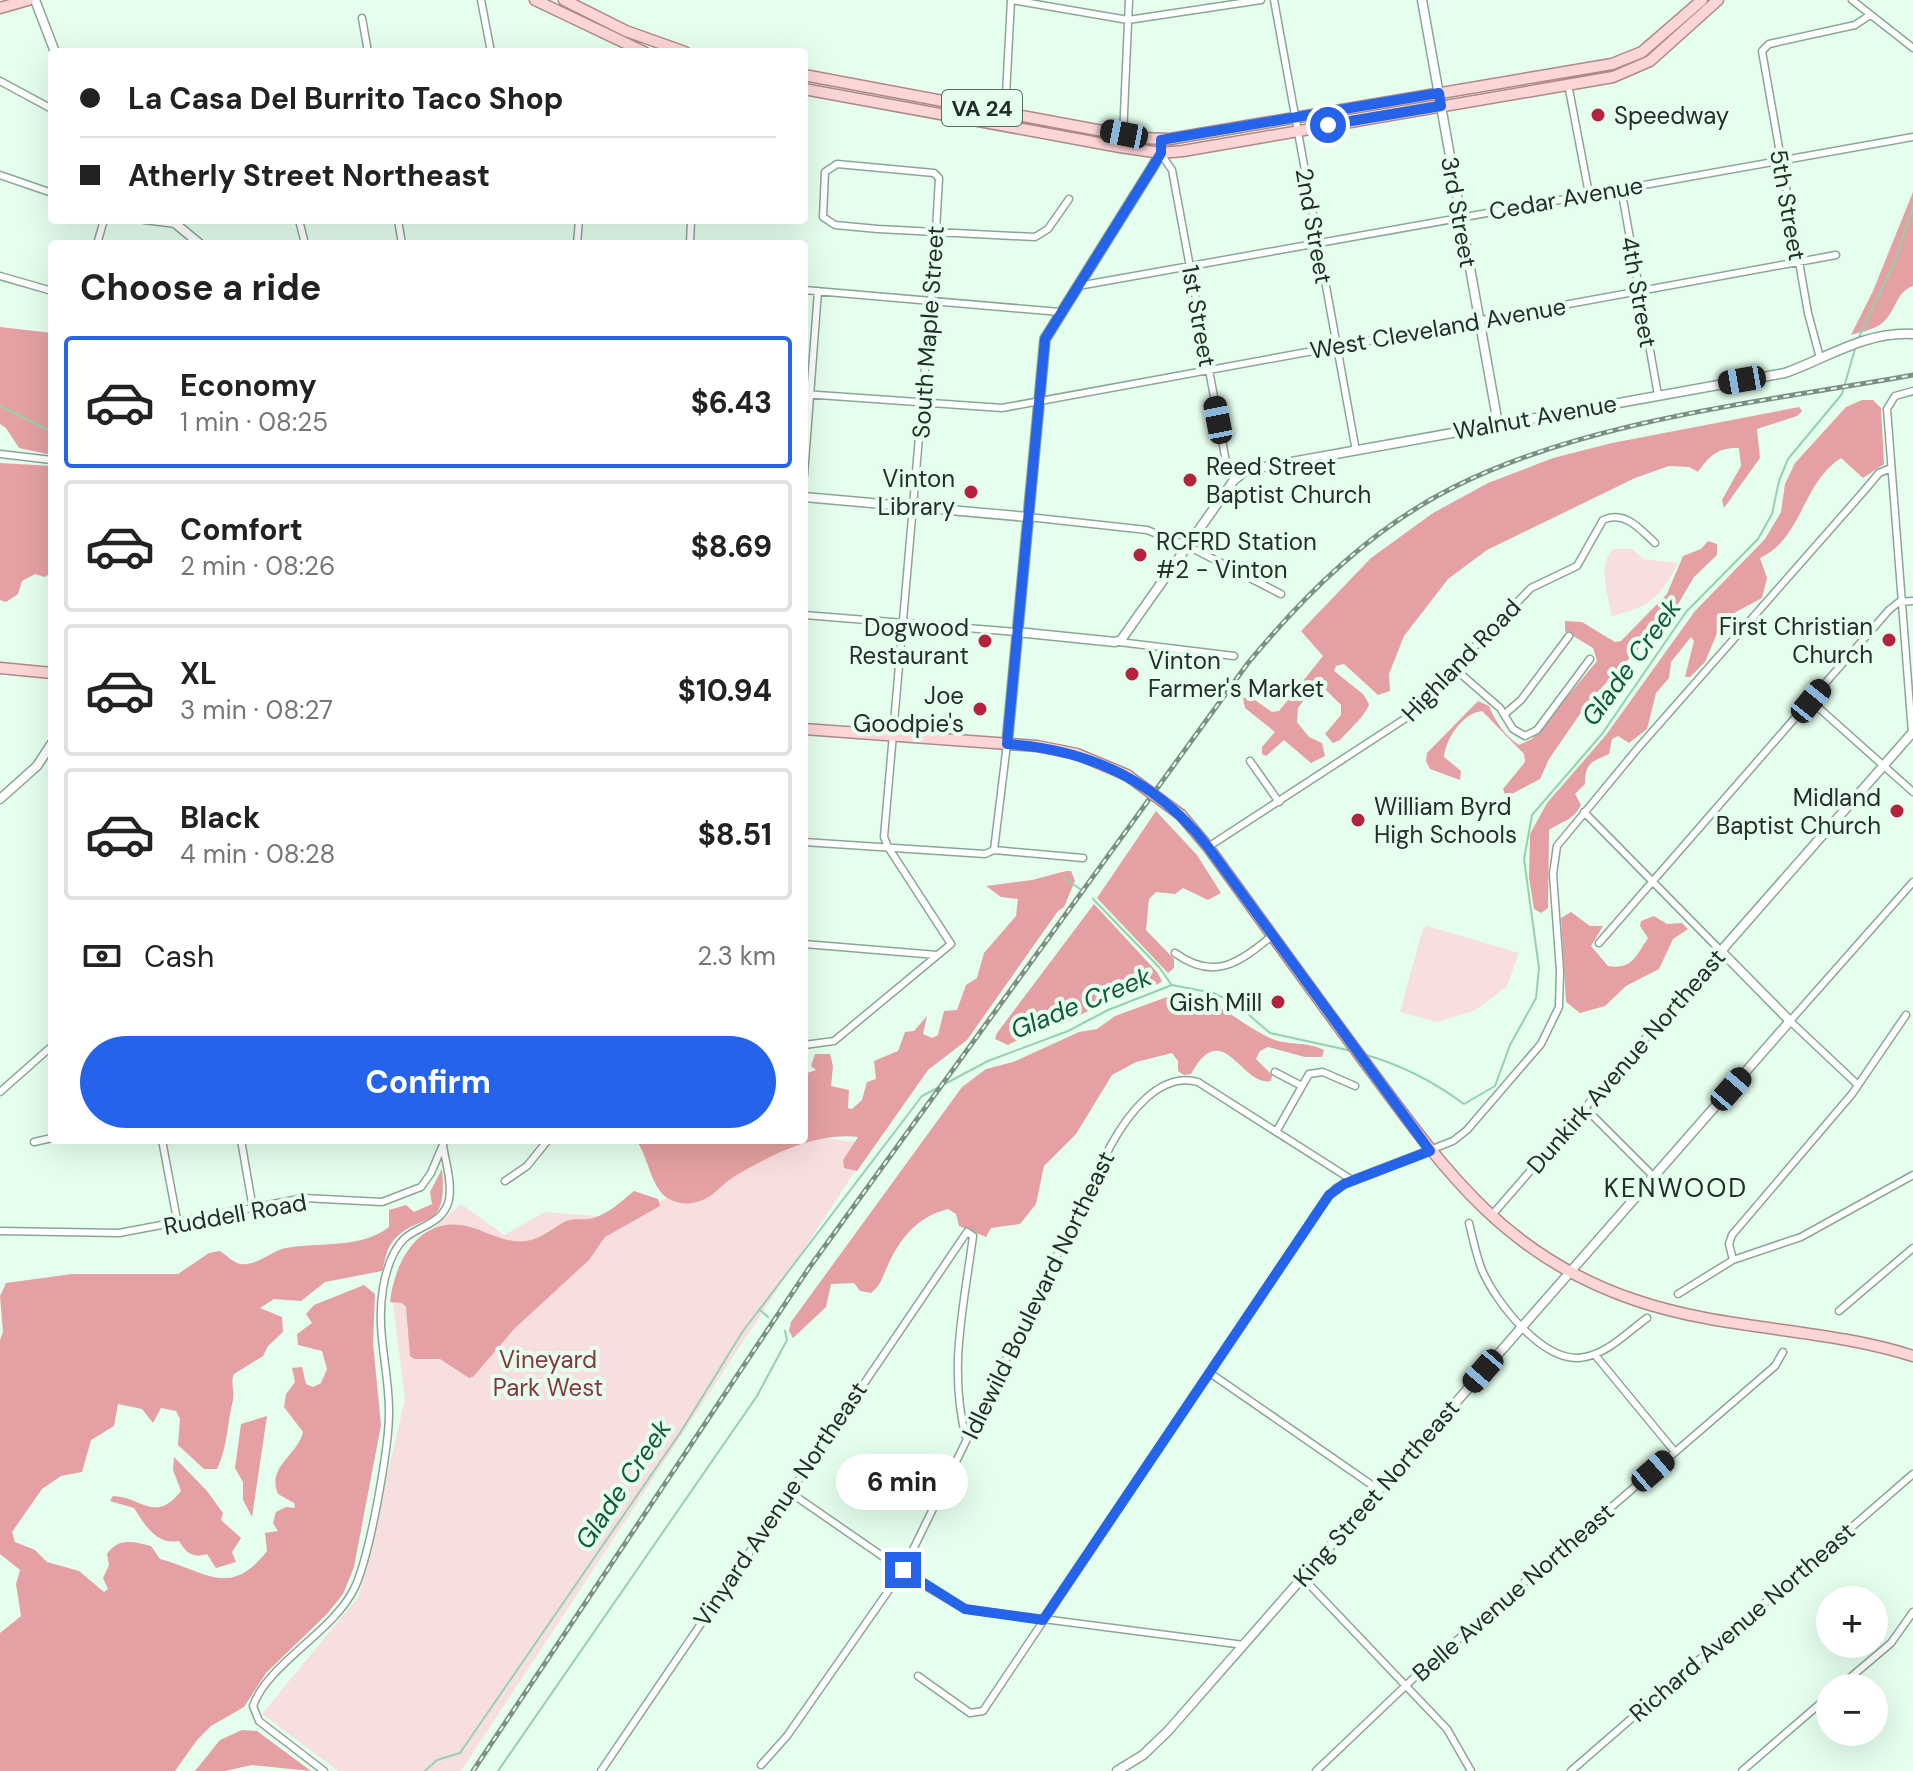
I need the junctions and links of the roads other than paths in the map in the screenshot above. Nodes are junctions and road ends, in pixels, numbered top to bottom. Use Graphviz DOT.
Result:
graph roads {
  1 [pos="28,0"];
  2 [pos="35,0"];
  3 [pos="481,0"];
  4 [pos="535,0"];
  5 [pos="564,0"];
  6 [pos="1011,0"];
  7 [pos="1129,0"];
  8 [pos="1261,0"];
  9 [pos="1274,0"];
  10 [pos="1422,0"];
  11 [pos="1702,0"];
  12 [pos="1718,0"];
  13 [pos="1852,0"];
  14 [pos="0,8"];
  15 [pos="1870,15"];
  16 [pos="362,18"];
  17 [pos="1128,20"];
  18 [pos="643,38"];
  19 [pos="53,48"];
  20 [pos="367,48"];
  21 [pos="490,48"];
  22 [pos="632,48"];
  23 [pos="639,48"];
  24 [pos="673,48"];
  25 [pos="1913,48"];
  26 [pos="1567,72"];
  27 [pos="808,76"];
  28 [pos="0,81"];
  29 [pos="1569,85"];
  30 [pos="808,90"];
  31 [pos="1439,93"];
  32 [pos="1441,106"];
  33 [pos="48,107"];
  34 [pos="1005,112"];
  35 [pos="1295,118"];
  36 [pos="1002,125"];
  37 [pos="1297,131"];
  38 [pos="1124,134"];
  39 [pos="1913,137"];
  40 [pos="1161,140"];
  41 [pos="1120,147"];
  42 [pos="1161,153"];
  43 [pos="1780,159"];
  44 [pos="0,175"];
  45 [pos="1621,188"];
  46 [pos="48,192"];
  47 [pos="1589,194"];
  48 [pos="1069,199"];
  49 [pos="1460,217"];
  50 [pos="176,224"];
  51 [pos="936,233"];
  52 [pos="195,240"];
  53 [pos="1317,243"];
  54 [pos="1836,255"];
  55 [pos="1798,262"];
  56 [pos="1190,266"];
  57 [pos="0,276"];
  58 [pos="1077,286"];
  59 [pos="48,290"];
  60 [pos="808,290"];
  61 [pos="818,291"];
  62 [pos="1639,291"];
  63 [pos="931,300"];
  64 [pos="1060,312"];
  65 [pos="1478,320"];
  66 [pos="1913,334"];
  67 [pos="1336,346"];
  68 [pos="1820,358"];
  69 [pos="1208,369"];
  70 [pos="808,385"];
  71 [pos="1913,391"];
  72 [pos="808,394"];
  73 [pos="1658,395"];
  74 [pos="1039,400"];
  75 [pos="923,403"];
  76 [pos="1498,424"];
  77 [pos="1356,451"];
  78 [pos="0,454"];
  79 [pos="48,460"];
  80 [pos="1891,468"];
  81 [pos="1234,480"];
  82 [pos="808,497"];
  83 [pos="915,507"];
  84 [pos="1028,517"];
  85 [pos="1655,543"];
  86 [pos="1188,546"];
  87 [pos="1281,594"];
  88 [pos="1913,601"];
  89 [pos="1902,602"];
  90 [pos="808,615"];
  91 [pos="904,623"];
  92 [pos="1017,632"];
  93 [pos="1569,636"];
  94 [pos="1115,642"];
  95 [pos="1234,656"];
  96 [pos="1590,659"];
  97 [pos="0,668"];
  98 [pos="1455,669"];
  99 [pos="48,673"];
  100 [pos="1811,701"];
  101 [pos="1506,713"];
  102 [pos="808,729"];
  103 [pos="1913,732"];
  104 [pos="894,735"];
  105 [pos="1007,744"];
  106 [pos="48,749"];
  107 [pos="1250,761"];
  108 [pos="1883,766"];
  109 [pos="1913,792"];
  110 [pos="0,799"];
  111 [pos="1279,802"];
  112 [pos="1584,812"];
  113 [pos="808,842"];
  114 [pos="888,847"];
  115 [pos="1208,847"];
  116 [pos="994,850"];
  117 [pos="1083,858"];
  118 [pos="1653,881"];
  119 [pos="1913,882"];
  120 [pos="1273,935"];
  121 [pos="1599,943"];
  122 [pos="808,944"];
  123 [pos="1721,951"];
  124 [pos="1175,953"];
  125 [pos="937,955"];
  126 [pos="1906,1015"];
  127 [pos="1790,1021"];
  128 [pos="808,1045"];
  129 [pos="48,1050"];
  130 [pos="1275,1072"];
  131 [pos="1300,1085"];
  132 [pos="1858,1085"];
  133 [pos="1355,1086"];
  134 [pos="0,1092"];
  135 [pos="1585,1108"];
  136 [pos="1276,1132"];
  137 [pos="48,1139"];
  138 [pos="34,1142"];
  139 [pos="163,1144"];
  140 [pos="242,1144"];
  141 [pos="444,1144"];
  142 [pos="444,1144"];
  143 [pos="545,1144"];
  144 [pos="1430,1151"];
  145 [pos="1913,1175"];
  146 [pos="1655,1178"];
  147 [pos="1352,1180"];
  148 [pos="505,1181"];
  149 [pos="253,1209"];
  150 [pos="1490,1216"];
  151 [pos="1469,1223"];
  152 [pos="178,1225"];
  153 [pos="0,1231"];
  154 [pos="1913,1248"];
  155 [pos="1733,1260"];
  156 [pos="1571,1272"];
  157 [pos="1678,1294"];
  158 [pos="1839,1311"];
  159 [pos="1647,1318"];
  160 [pos="1522,1326"];
  161 [pos="1783,1352"];
  162 [pos="1595,1355"];
  163 [pos="1913,1356"];
  164 [pos="1210,1373"];
  165 [pos="966,1439"];
  166 [pos="1675,1452"];
  167 [pos="1913,1474"];
  168 [pos="1379,1490"];
  169 [pos="788,1491"];
  170 [pos="903,1570"];
  171 [pos="1302,1577"];
  172 [pos="1913,1612"];
  173 [pos="1043,1620"];
  174 [pos="1244,1645"];
  175 [pos="1854,1674"];
  176 [pos="918,1676"];
  177 [pos="1406,1686"];
  178 [pos="1816,1707"];
  179 [pos="761,1765"];
  180 [pos="324,1771"];
  181 [pos="601,1771"];
  182 [pos="1117,1771"];
  183 [pos="1316,1771"];
  184 [pos="1471,1771"];
  185 [pos="1571,1771"];
  186 [pos="1742,1771"];
  1 -- 14 [label="main road"];
  2 -- 19 [label="street"];
  3 -- 21 [label="street"];
  4 -- 22 [label="main road"];
  5 -- 18 [label="main road"];
  6 -- 17 [label="street"];
  6 -- 34 [label="street"];
  7 -- 17 [label="street"];
  8 -- 17 [label="street"];
  9 -- 35 [label="street, 2nd Street"];
  10 -- 31 [label="street, 3rd Street"];
  11 -- 26 [label="main road, VA 24"];
  12 -- 29 [label="main road, VA 24"];
  13 -- 15 [label="street"];
  15 -- 25 [label="street"];
  15 -- 43 [label="street, 5th Street"];
  16 -- 20 [label="street"];
  17 -- 38 [label="street"];
  18 -- 23 [label="street"];
  18 -- 24 [label="main road"];
  26 -- 29 [label="street"];
  26 -- 31 [label="main road, VA 24"];
  27 -- 34 [label="main road, VA 24"];
  28 -- 33 [label="street"];
  29 -- 32 [label="main road, VA 24"];
  29 -- 47 [label="street"];
  30 -- 36 [label="main road, VA 24"];
  31 -- 32 [label="street, 3rd Street"];
  31 -- 35 [label="main road, VA 24"];
  32 -- 37 [label="main road, VA 24"];
  32 -- 49 [label="street, 3rd Street"];
  34 -- 36 [label="street"];
  34 -- 38 [label="main road, VA 24"];
  35 -- 37 [label="street, 2nd Street"];
  35 -- 40 [label="main road, VA 24"];
  36 -- 41 [label="main road, VA 24"];
  37 -- 42 [label="main road, VA 24"];
  37 -- 53 [label="street, 2nd Street"];
  38 -- 40 [label="main road, VA 24"];
  38 -- 41 [label="street"];
  39 -- 43 [label="street, Cedar Avenue"];
  40 -- 42 [label="main road"];
  41 -- 42 [label="main road, VA 24"];
  42 -- 56 [label="street, 1st Street"];
  42 -- 58 [label="main road"];
  43 -- 45 [label="street, Cedar Avenue"];
  43 -- 55 [label="street, 5th Street"];
  44 -- 46 [label="street"];
  45 -- 47 [label="street, Cedar Avenue"];
  45 -- 62 [label="street, 4th Street"];
  47 -- 49 [label="street, Cedar Avenue"];
  48 -- 51 [label="street"];
  49 -- 53 [label="street, Cedar Avenue"];
  49 -- 65 [label="street, 3rd Street"];
  50 -- 52 [label="street"];
  51 -- 51 [label="street, South Maple Street"];
  51 -- 63 [label="street, South Maple Street"];
  53 -- 56 [label="street, Cedar Avenue"];
  53 -- 67 [label="street, 2nd Street"];
  54 -- 55 [label="street, West Cleveland Avenue"];
  55 -- 62 [label="street, West Cleveland Avenue"];
  55 -- 68 [label="street, 5th Street"];
  56 -- 58 [label="street, Cedar Avenue"];
  56 -- 69 [label="street, 1st Street"];
  57 -- 59 [label="street"];
  58 -- 64 [label="main road"];
  60 -- 61 [label="street"];
  61 -- 63 [label="street"];
  61 -- 70 [label="street"];
  62 -- 65 [label="street, West Cleveland Avenue"];
  62 -- 73 [label="street, 4th Street"];
  63 -- 64 [label="street"];
  63 -- 75 [label="street, South Maple Street"];
  64 -- 74 [label="main road"];
  65 -- 67 [label="street, West Cleveland Avenue"];
  65 -- 76 [label="street, 3rd Street"];
  66 -- 68 [label="street, Walnut Avenue"];
  67 -- 69 [label="street, West Cleveland Avenue"];
  67 -- 77 [label="street, 2nd Street"];
  68 -- 73 [label="street, Walnut Avenue"];
  69 -- 74 [label="street, West Cleveland Avenue"];
  69 -- 81 [label="street, 1st Street"];
  71 -- 80 [label="street"];
  72 -- 75 [label="street, West Cleveland Avenue"];
  73 -- 76 [label="street, Walnut Avenue"];
  74 -- 75 [label="street, West Cleveland Avenue"];
  74 -- 84 [label="main road"];
  75 -- 83 [label="street, South Maple Street"];
  76 -- 77 [label="street, Walnut Avenue"];
  77 -- 81 [label="street, Walnut Avenue"];
  78 -- 79 [label="street"];
  80 -- 89 [label="street"];
  80 -- 112 [label="street"];
  81 -- 86 [label="street"];
  82 -- 83 [label="street"];
  83 -- 84 [label="street"];
  83 -- 91 [label="street, South Maple Street"];
  84 -- 86 [label="street"];
  84 -- 92 [label="main road"];
  85 -- 98 [label="street, Highland Road"];
  86 -- 87 [label="street"];
  86 -- 94 [label="street"];
  88 -- 89 [label="street"];
  89 -- 100 [label="street"];
  89 -- 103 [label="street"];
  90 -- 91 [label="street"];
  91 -- 92 [label="street"];
  91 -- 104 [label="street, South Maple Street"];
  92 -- 94 [label="street"];
  92 -- 105 [label="main road"];
  93 -- 101 [label="street"];
  94 -- 95 [label="street"];
  96 -- 101 [label="street"];
  97 -- 99 [label="main road"];
  98 -- 101 [label="street"];
  98 -- 111 [label="street, Highland Road"];
  100 -- 108 [label="street"];
  100 -- 118 [label="street"];
  102 -- 104 [label="main road"];
  103 -- 108 [label="street, Dunkirk Avenue Northeast"];
  104 -- 105 [label="main road"];
  104 -- 114 [label="street, South Maple Street"];
  105 -- 115 [label="main road, bridge"];
  105 -- 116 [label="street"];
  106 -- 110 [label="street"];
  107 -- 111 [label="street"];
  108 -- 109 [label="street"];
  108 -- 123 [label="street, Dunkirk Avenue Northeast"];
  111 -- 115 [label="street, Highland Road"];
  112 -- 118 [label="street"];
  112 -- 144 [label="street"];
  113 -- 114 [label="street"];
  114 -- 116 [label="street"];
  114 -- 125 [label="street"];
  115 -- 120 [label="main road"];
  116 -- 117 [label="street"];
  118 -- 121 [label="street"];
  118 -- 123 [label="street"];
  119 -- 127 [label="street, King Street Northeast"];
  120 -- 124 [label="street"];
  120 -- 144 [label="main road"];
  122 -- 125 [label="street"];
  123 -- 127 [label="street"];
  123 -- 135 [label="street, Dunkirk Avenue Northeast"];
  125 -- 128 [label="street"];
  126 -- 132 [label="street"];
  127 -- 132 [label="street"];
  127 -- 146 [label="street, King Street Northeast"];
  129 -- 134 [label="street"];
  130 -- 131 [label="street"];
  131 -- 133 [label="street"];
  131 -- 136 [label="street"];
  132 -- 155 [label="street"];
  135 -- 146 [label="street"];
  135 -- 150 [label="street, Dunkirk Avenue Northeast"];
  136 -- 147 [label="street, Idlewild Boulevard Northeast"];
  136 -- 165 [label="street, Idlewild Boulevard Northeast"];
  137 -- 138 [label="street"];
  139 -- 152 [label="street"];
  140 -- 149 [label="street"];
  141 -- 149 [label="street, Ruddell Road"];
  142 -- 180 [label="street"];
  143 -- 148 [label="street"];
  144 -- 147 [label="street"];
  144 -- 150 [label="main road"];
  145 -- 155 [label="street"];
  146 -- 156 [label="street, King Street Northeast"];
  147 -- 164 [label="street"];
  149 -- 152 [label="street, Ruddell Road"];
  150 -- 156 [label="main road"];
  151 -- 160 [label="street"];
  152 -- 153 [label="street, Ruddell Road"];
  154 -- 158 [label="street"];
  155 -- 157 [label="street"];
  156 -- 160 [label="street, King Street Northeast"];
  156 -- 163 [label="main road"];
  159 -- 162 [label="street"];
  160 -- 162 [label="street"];
  160 -- 168 [label="street, King Street Northeast"];
  161 -- 166 [label="street, Belle Avenue Northeast"];
  162 -- 166 [label="street"];
  164 -- 168 [label="street"];
  164 -- 173 [label="street"];
  165 -- 169 [label="street, Vinyard Avenue Northeast"];
  165 -- 170 [label="street, Idlewild Boulevard Northeast"];
  166 -- 177 [label="street, Belle Avenue Northeast"];
  167 -- 185 [label="street, Richard Avenue Northeast"];
  168 -- 171 [label="street, King Street Northeast"];
  169 -- 170 [label="street"];
  169 -- 181 [label="street, Vinyard Avenue Northeast"];
  170 -- 173 [label="street"];
  170 -- 179 [label="street, Idlewild Boulevard Northeast"];
  171 -- 174 [label="street, King Street Northeast"];
  171 -- 177 [label="street"];
  172 -- 175 [label="street"];
  173 -- 174 [label="street"];
  173 -- 176 [label="street"];
  174 -- 182 [label="street, King Street Northeast"];
  177 -- 183 [label="street, Belle Avenue Northeast"];
  177 -- 184 [label="street"];
  178 -- 186 [label="street"];
}
